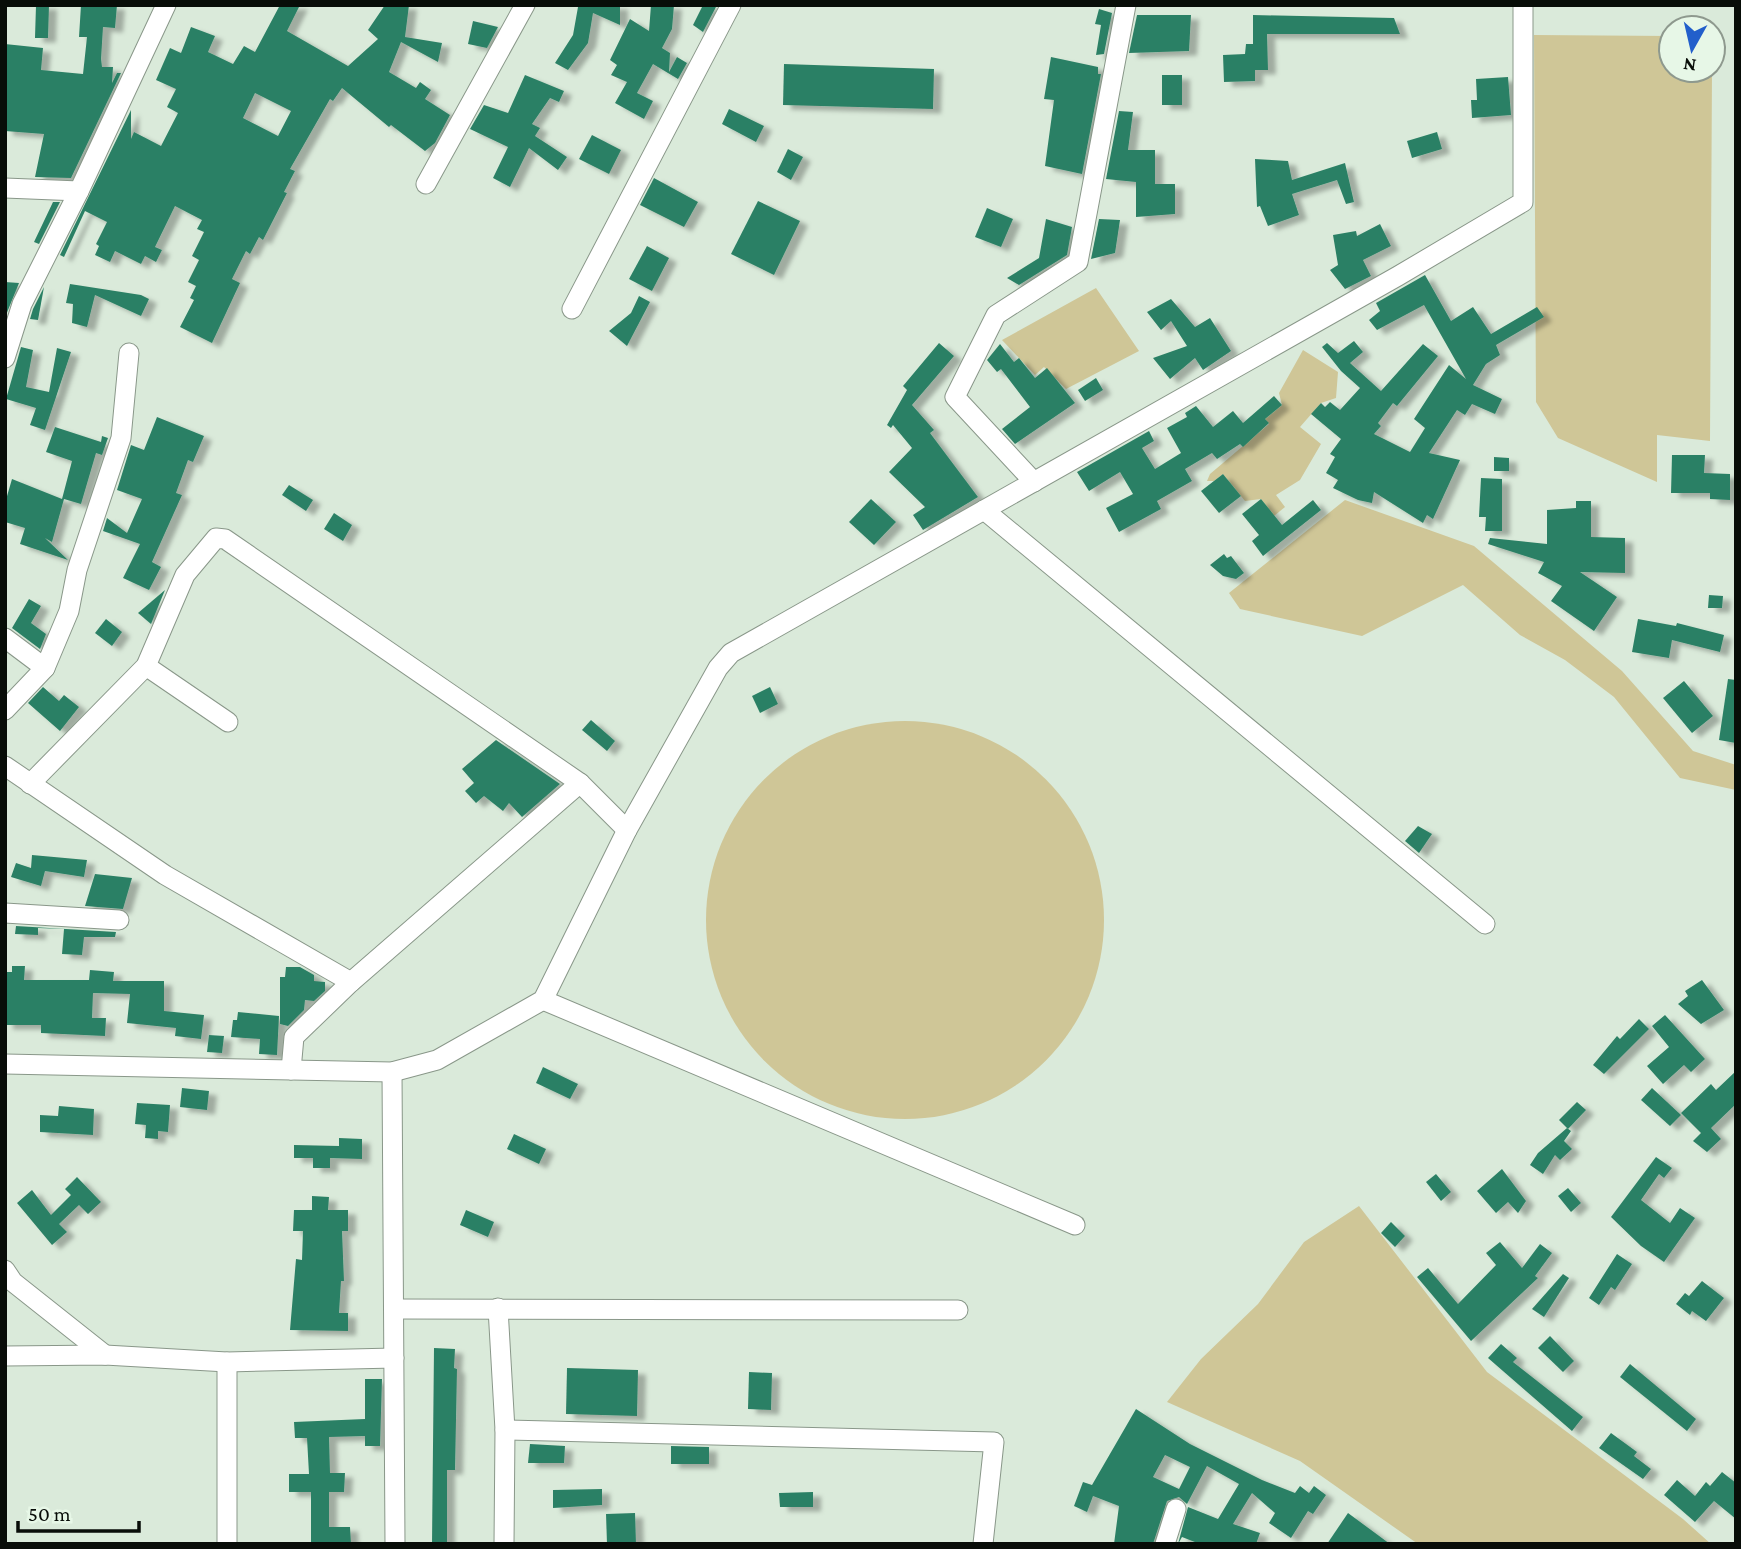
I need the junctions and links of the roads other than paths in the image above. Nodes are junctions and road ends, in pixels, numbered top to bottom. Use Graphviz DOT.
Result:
graph roads {
  1 [pos="166,5"];
  2 [pos="525,5"];
  3 [pos="731,5"];
  4 [pos="1126,5"];
  5 [pos="1523,5"];
  6 [pos="426,184"];
  7 [pos="5,188"];
  8 [pos="79,191"];
  9 [pos="572,309"];
  10 [pos="129,354"];
  11 [pos="5,358"];
  12 [pos="1034,482"];
  13 [pos="984,510"];
  14 [pos="5,638"];
  15 [pos="146,666"];
  16 [pos="45,668"];
  17 [pos="5,710"];
  18 [pos="228,722"];
  19 [pos="5,766"];
  20 [pos="580,783"];
  21 [pos="30,784"];
  22 [pos="627,830"];
  23 [pos="5,914"];
  24 [pos="119,920"];
  25 [pos="1485,924"];
  26 [pos="351,982"];
  27 [pos="543,1000"];
  28 [pos="5,1064"];
  29 [pos="291,1070"];
  30 [pos="392,1072"];
  31 [pos="1075,1225"];
  32 [pos="5,1269"];
  33 [pos="498,1308"];
  34 [pos="394,1309"];
  35 [pos="958,1310"];
  36 [pos="105,1355"];
  37 [pos="5,1356"];
  38 [pos="394,1357"];
  39 [pos="227,1362"];
  40 [pos="505,1430"];
  41 [pos="1176,1509"];
  42 [pos="227,1544"];
  43 [pos="395,1544"];
  44 [pos="505,1544"];
  45 [pos="983,1544"];
  46 [pos="1165,1544"];
  1 -- 8 [label="street"];
  2 -- 6 [label="street"];
  3 -- 9 [label="street"];
  4 -- 12 [label="street"];
  5 -- 12 [label="street"];
  7 -- 8 [label="street"];
  8 -- 11 [label="street"];
  10 -- 16 [label="street"];
  12 -- 13 [label="street"];
  13 -- 22 [label="street"];
  13 -- 25 [label="street"];
  14 -- 16 [label="street"];
  15 -- 18 [label="street"];
  15 -- 20 [label="street"];
  15 -- 21 [label="street"];
  16 -- 17 [label="street"];
  19 -- 21 [label="street"];
  20 -- 22 [label="street"];
  20 -- 26 [label="street"];
  21 -- 26 [label="street"];
  22 -- 27 [label="street"];
  23 -- 24 [label="street"];
  26 -- 29 [label="street"];
  27 -- 30 [label="street"];
  27 -- 31 [label="street"];
  28 -- 29 [label="street"];
  29 -- 30 [label="street"];
  30 -- 34 [label="street"];
  32 -- 36 [label="street"];
  33 -- 34 [label="street"];
  33 -- 35 [label="street"];
  33 -- 40 [label="street"];
  34 -- 38 [label="street"];
  36 -- 37 [label="street"];
  36 -- 39 [label="street"];
  38 -- 39 [label="street"];
  38 -- 43 [label="street"];
  39 -- 42 [label="street"];
  40 -- 44 [label="street"];
  40 -- 45 [label="street"];
  41 -- 46 [label="street"];
}
